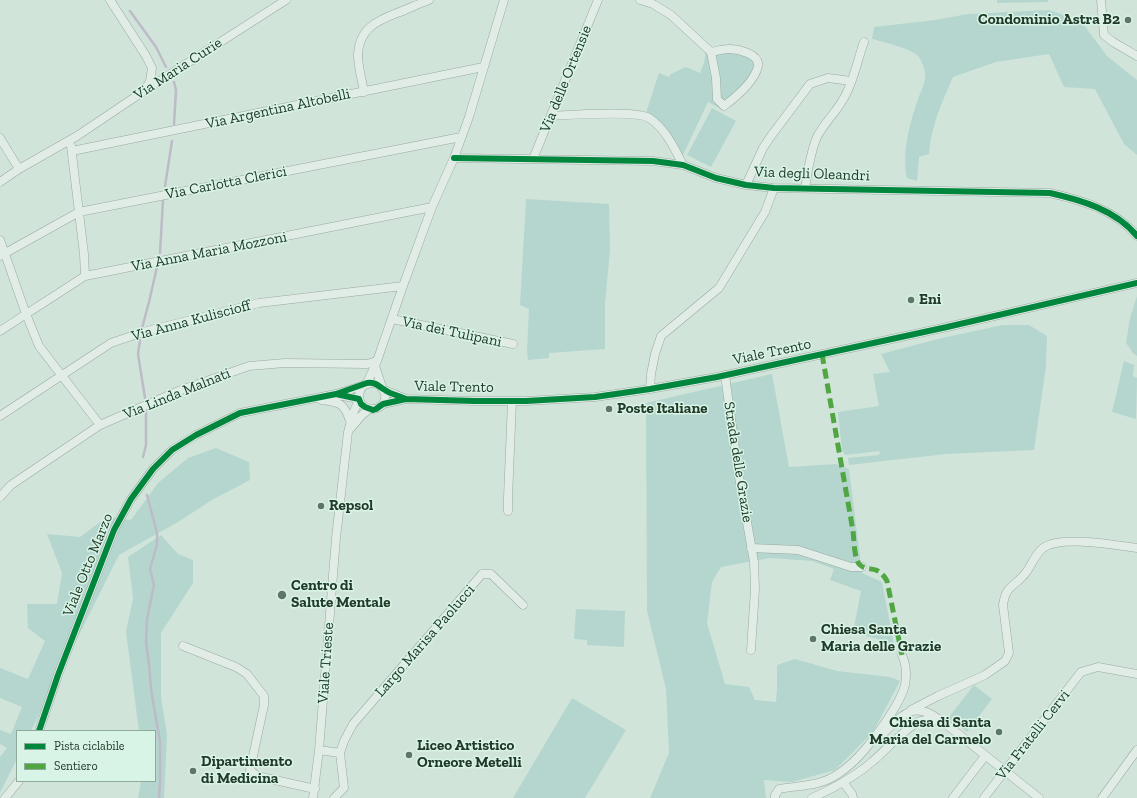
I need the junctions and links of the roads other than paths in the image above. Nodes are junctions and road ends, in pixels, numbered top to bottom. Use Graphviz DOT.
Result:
graph roads {
  1 [pos="110,0"];
  2 [pos="286,0"];
  3 [pos="429,0"];
  4 [pos="504,0"];
  5 [pos="598,0"];
  6 [pos="640,0"];
  7 [pos="1101,0"];
  8 [pos="864,42"];
  9 [pos="711,52"];
  10 [pos="1137,56"];
  11 [pos="483,67"];
  12 [pos="851,82"];
  13 [pos="144,91"];
  14 [pos="364,92"];
  15 [pos="551,116"];
  16 [pos="461,137"];
  17 [pos="0,138"];
  18 [pos="71,140"];
  19 [pos="72,151"];
  20 [pos="454,158"];
  21 [pos="533,159"];
  22 [pos="683,165"];
  23 [pos="19,169"];
  24 [pos="0,182"];
  25 [pos="746,185"];
  26 [pos="774,188"];
  27 [pos="805,188"];
  28 [pos="432,207"];
  29 [pos="79,212"];
  30 [pos="1137,236"];
  31 [pos="0,240"];
  32 [pos="2,255"];
  33 [pos="85,276"];
  34 [pos="1137,283"];
  35 [pos="403,286"];
  36 [pos="26,314"];
  37 [pos="392,319"];
  38 [pos="0,331"];
  39 [pos="513,344"];
  40 [pos="376,364"];
  41 [pos="62,375"];
  42 [pos="725,375"];
  43 [pos="366,384"];
  44 [pos="383,388"];
  45 [pos="650,389"];
  46 [pos="336,394"];
  47 [pos="359,399"];
  48 [pos="406,399"];
  49 [pos="312,400"];
  50 [pos="512,401"];
  51 [pos="383,404"];
  52 [pos="369,409"];
  53 [pos="0,416"];
  54 [pos="350,421"];
  55 [pos="100,425"];
  56 [pos="348,432"];
  57 [pos="0,497"];
  58 [pos="508,511"];
  59 [pos="751,548"];
  60 [pos="1137,548"];
  61 [pos="862,567"];
  62 [pos="523,605"];
  63 [pos="183,646"];
  64 [pos="751,650"];
  65 [pos="902,655"];
  66 [pos="1137,674"];
  67 [pos="911,710"];
  68 [pos="942,721"];
  69 [pos="39,730"];
  70 [pos="871,744"];
  71 [pos="319,750"];
  72 [pos="1137,750"];
  73 [pos="340,753"];
  74 [pos="985,756"];
  75 [pos="1004,771"];
  76 [pos="18,782"];
  77 [pos="843,782"];
  78 [pos="315,788"];
  79 [pos="5,798"];
  80 [pos="313,798"];
  81 [pos="334,798"];
  82 [pos="775,798"];
  83 [pos="812,798"];
  84 [pos="853,798"];
  85 [pos="953,798"];
  86 [pos="984,798"];
  87 [pos="1039,798"];
  88 [pos="1102,798"];
  1 -- 13 [label="street"];
  2 -- 13 [label="street, Via Maria Curie"];
  3 -- 14 [label="street"];
  4 -- 11 [label="street"];
  5 -- 15 [label="street, Via delle Ortensie"];
  6 -- 9 [label="street"];
  7 -- 10 [label="street"];
  8 -- 12 [label="street"];
  9 -- 9 [label="street"];
  11 -- 14 [label="street, Via Argentina Altobelli"];
  11 -- 16 [label="street"];
  12 -- 25 [label="street, Via degli Oleandri"];
  12 -- 27 [label="street"];
  13 -- 18 [label="street, Via Maria Curie"];
  14 -- 19 [label="street, Via Argentina Altobelli"];
  15 -- 21 [label="street, Via delle Ortensie"];
  15 -- 22 [label="street"];
  16 -- 20 [label="street"];
  16 -- 29 [label="street, Via Carlotta Clerici"];
  17 -- 23 [label="street"];
  18 -- 19 [label="street"];
  18 -- 23 [label="street, Via Maria Curie"];
  19 -- 29 [label="street"];
  20 -- 21 [label="street, Via degli Oleandri"];
  20 -- 28 [label="street"];
  21 -- 22 [label="street, Via degli Oleandri"];
  22 -- 25 [label="street, Via degli Oleandri"];
  23 -- 24 [label="street, Via Maria Curie"];
  25 -- 26 [label="street, Via degli Oleandri"];
  26 -- 27 [label="street, Via degli Oleandri"];
  26 -- 45 [label="street"];
  27 -- 30 [label="street, Via degli Oleandri"];
  28 -- 33 [label="street, Via Anna Maria Mozzoni"];
  28 -- 35 [label="street"];
  29 -- 32 [label="street, Via Carlotta Clerici"];
  29 -- 33 [label="street"];
  31 -- 32 [label="street"];
  32 -- 36 [label="street"];
  33 -- 36 [label="street, Via Anna Maria Mozzoni"];
  34 -- 42 [label="street, Viale Trento"];
  35 -- 37 [label="street"];
  35 -- 41 [label="street, Via Anna Kuliscioff"];
  36 -- 38 [label="street, Via Anna Maria Mozzoni"];
  36 -- 41 [label="street"];
  37 -- 39 [label="street, Via dei Tulipani"];
  37 -- 40 [label="street"];
  40 -- 43 [label="street"];
  40 -- 44 [label="street"];
  40 -- 55 [label="street, Via Linda Malnati"];
  41 -- 53 [label="street, Via Anna Kuliscioff"];
  41 -- 55 [label="street"];
  42 -- 45 [label="street, Viale Trento"];
  42 -- 59 [label="street, Strada delle Grazie"];
  43 -- 44 [label="street"];
  43 -- 46 [label="street, Viale Otto Marzo"];
  43 -- 47 [label="street"];
  44 -- 48 [label="street, Viale Trento"];
  44 -- 51 [label="street"];
  45 -- 50 [label="street, Viale Trento"];
  46 -- 47 [label="street, Viale Otto Marzo"];
  46 -- 49 [label="street, Viale Otto Marzo"];
  47 -- 52 [label="street"];
  47 -- 54 [label="street, Viale Trieste"];
  48 -- 50 [label="street, Viale Trento"];
  48 -- 51 [label="street, Viale Trento"];
  49 -- 54 [label="street"];
  49 -- 69 [label="street, Viale Otto Marzo"];
  50 -- 58 [label="street"];
  51 -- 52 [label="street"];
  52 -- 56 [label="street"];
  54 -- 56 [label="street, Viale Trieste"];
  55 -- 57 [label="street, Via Linda Malnati"];
  56 -- 71 [label="street, Viale Trieste"];
  59 -- 61 [label="street"];
  59 -- 64 [label="street, Strada delle Grazie"];
  60 -- 67 [label="street"];
  62 -- 73 [label="street, Largo Marisa Paolucci"];
  63 -- 78 [label="street"];
  65 -- 70 [label="street"];
  66 -- 75 [label="street, Via Fratelli Cervi"];
  67 -- 68 [label="street"];
  67 -- 70 [label="street"];
  68 -- 74 [label="street"];
  68 -- 77 [label="street"];
  70 -- 82 [label="street"];
  71 -- 73 [label="street"];
  71 -- 78 [label="street, Viale Trieste"];
  72 -- 88 [label="street"];
  73 -- 81 [label="street, Largo Marisa Paolucci"];
  74 -- 75 [label="street"];
  74 -- 85 [label="street, Via Fratelli Cervi"];
  75 -- 86 [label="street, Via Fratelli Cervi"];
  75 -- 87 [label="street"];
  76 -- 79 [label="street"];
  77 -- 83 [label="street"];
  77 -- 84 [label="street"];
  78 -- 80 [label="street, Viale Trieste"];
}
